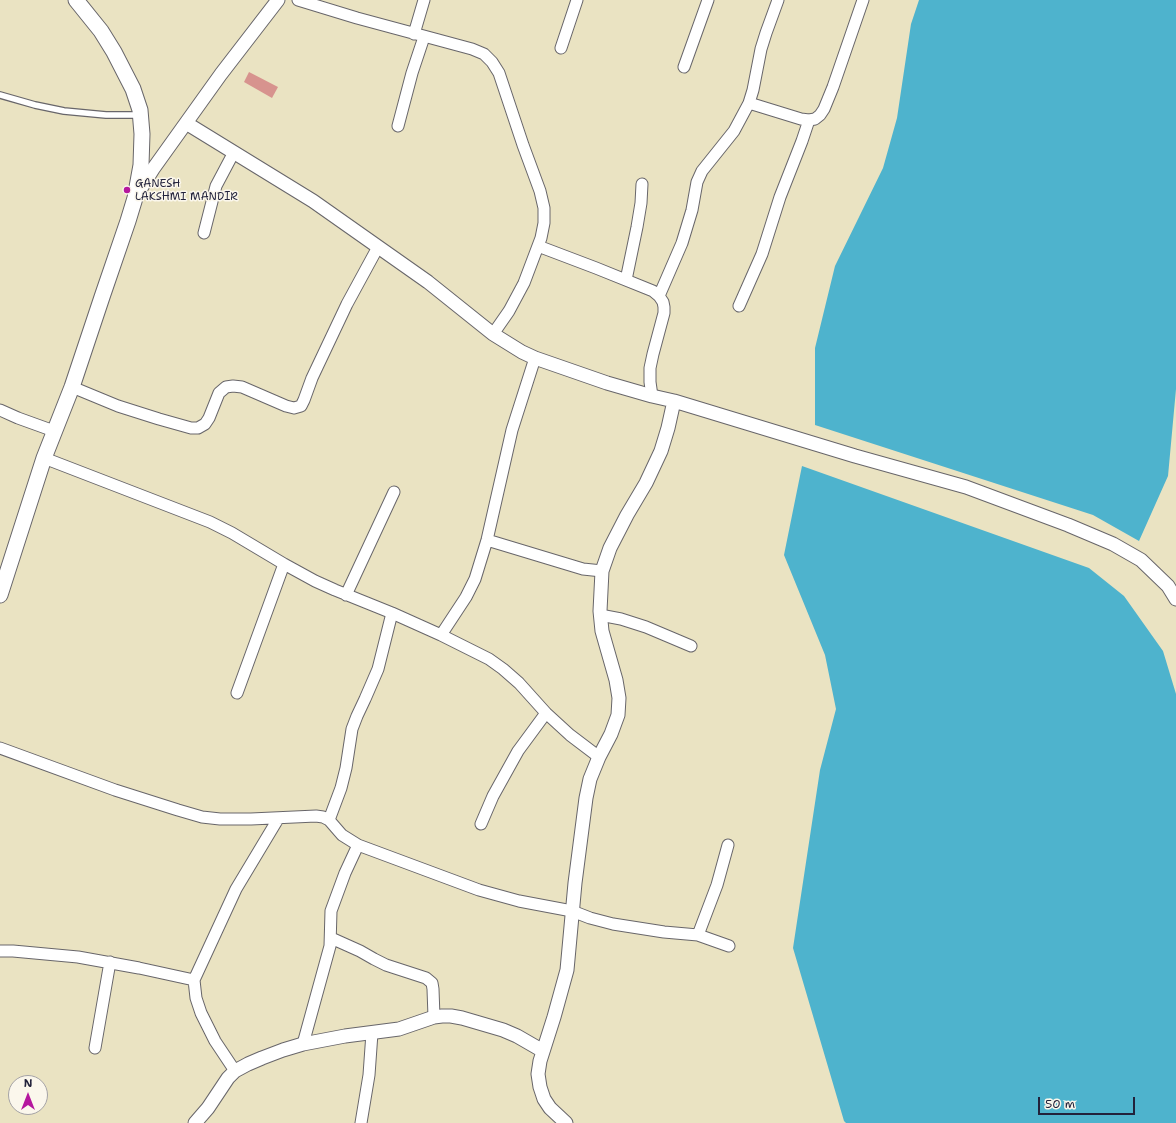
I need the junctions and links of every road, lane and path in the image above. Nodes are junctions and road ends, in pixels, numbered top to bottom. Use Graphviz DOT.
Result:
graph roads {
  1 [pos="76,0"];
  2 [pos="278,0"];
  3 [pos="298,0"];
  4 [pos="424,0"];
  5 [pos="577,0"];
  6 [pos="708,0"];
  7 [pos="778,0"];
  8 [pos="863,0"];
  9 [pos="419,35"];
  10 [pos="561,48"];
  11 [pos="684,67"];
  12 [pos="0,95"];
  13 [pos="749,103"];
  14 [pos="140,115"];
  15 [pos="809,120"];
  16 [pos="186,123"];
  17 [pos="398,126"];
  18 [pos="234,152"];
  19 [pos="642,184"];
  20 [pos="135,198"];
  21 [pos="204,233"];
  22 [pos="538,246"];
  23 [pos="378,247"];
  24 [pos="626,280"];
  25 [pos="659,296"];
  26 [pos="739,306"];
  27 [pos="493,334"];
  28 [pos="535,358"];
  29 [pos="72,387"];
  30 [pos="652,396"];
  31 [pos="674,401"];
  32 [pos="0,410"];
  33 [pos="54,431"];
  34 [pos="44,458"];
  35 [pos="394,492"];
  36 [pos="487,540"];
  37 [pos="284,564"];
  38 [pos="602,571"];
  39 [pos="0,595"];
  40 [pos="346,595"];
  41 [pos="1176,597"];
  42 [pos="392,613"];
  43 [pos="600,615"];
  44 [pos="442,636"];
  45 [pos="691,646"];
  46 [pos="237,693"];
  47 [pos="546,713"];
  48 [pos="0,748"];
  49 [pos="599,757"];
  50 [pos="278,819"];
  51 [pos="329,820"];
  52 [pos="481,824"];
  53 [pos="358,845"];
  54 [pos="728,845"];
  55 [pos="572,912"];
  56 [pos="698,935"];
  57 [pos="331,938"];
  58 [pos="729,946"];
  59 [pos="0,951"];
  60 [pos="110,962"];
  61 [pos="194,980"];
  62 [pos="434,1018"];
  63 [pos="372,1033"];
  64 [pos="303,1044"];
  65 [pos="94,1048"];
  66 [pos="543,1051"];
  67 [pos="235,1071"];
  68 [pos="195,1123"];
  69 [pos="361,1123"];
  70 [pos="566,1123"];
  1 -- 14 [label="main road"];
  2 -- 16 [label="street"];
  3 -- 9 [label="street"];
  4 -- 9 [label="street"];
  5 -- 10 [label="street"];
  6 -- 11 [label="street"];
  7 -- 13 [label="street"];
  8 -- 15 [label="street"];
  9 -- 17 [label="street"];
  9 -- 22 [label="street"];
  12 -- 14 [label="lane"];
  13 -- 15 [label="street"];
  13 -- 25 [label="street"];
  14 -- 20 [label="main road"];
  15 -- 26 [label="street"];
  16 -- 18 [label="street"];
  16 -- 20 [label="street"];
  18 -- 21 [label="street"];
  18 -- 23 [label="street"];
  19 -- 24 [label="street"];
  20 -- 29 [label="main road"];
  22 -- 24 [label="street"];
  22 -- 27 [label="street"];
  23 -- 27 [label="street"];
  23 -- 29 [label="street"];
  24 -- 25 [label="street"];
  25 -- 30 [label="street"];
  27 -- 28 [label="street"];
  28 -- 30 [label="street"];
  28 -- 36 [label="street"];
  29 -- 33 [label="main road"];
  30 -- 31 [label="street"];
  31 -- 38 [label="street"];
  31 -- 41 [label="street"];
  32 -- 33 [label="street"];
  33 -- 34 [label="main road"];
  34 -- 37 [label="street"];
  34 -- 39 [label="main road"];
  35 -- 40 [label="street"];
  36 -- 38 [label="street"];
  36 -- 44 [label="street"];
  37 -- 40 [label="street"];
  37 -- 46 [label="street"];
  38 -- 43 [label="street"];
  40 -- 42 [label="street"];
  42 -- 44 [label="street"];
  42 -- 51 [label="street"];
  43 -- 45 [label="street"];
  43 -- 49 [label="street"];
  44 -- 47 [label="street"];
  47 -- 49 [label="street"];
  47 -- 52 [label="street"];
  48 -- 50 [label="street"];
  49 -- 55 [label="street"];
  50 -- 51 [label="street"];
  50 -- 61 [label="street"];
  51 -- 53 [label="street"];
  53 -- 55 [label="street"];
  53 -- 57 [label="street"];
  54 -- 56 [label="street"];
  55 -- 56 [label="street"];
  55 -- 66 [label="street"];
  56 -- 58 [label="street"];
  57 -- 62 [label="street"];
  57 -- 64 [label="street"];
  59 -- 60 [label="street"];
  60 -- 61 [label="street"];
  60 -- 65 [label="street"];
  61 -- 67 [label="street"];
  62 -- 63 [label="street"];
  62 -- 66 [label="street"];
  63 -- 64 [label="street"];
  63 -- 69 [label="street"];
  64 -- 67 [label="street"];
  66 -- 70 [label="street"];
  67 -- 68 [label="street"];
}
